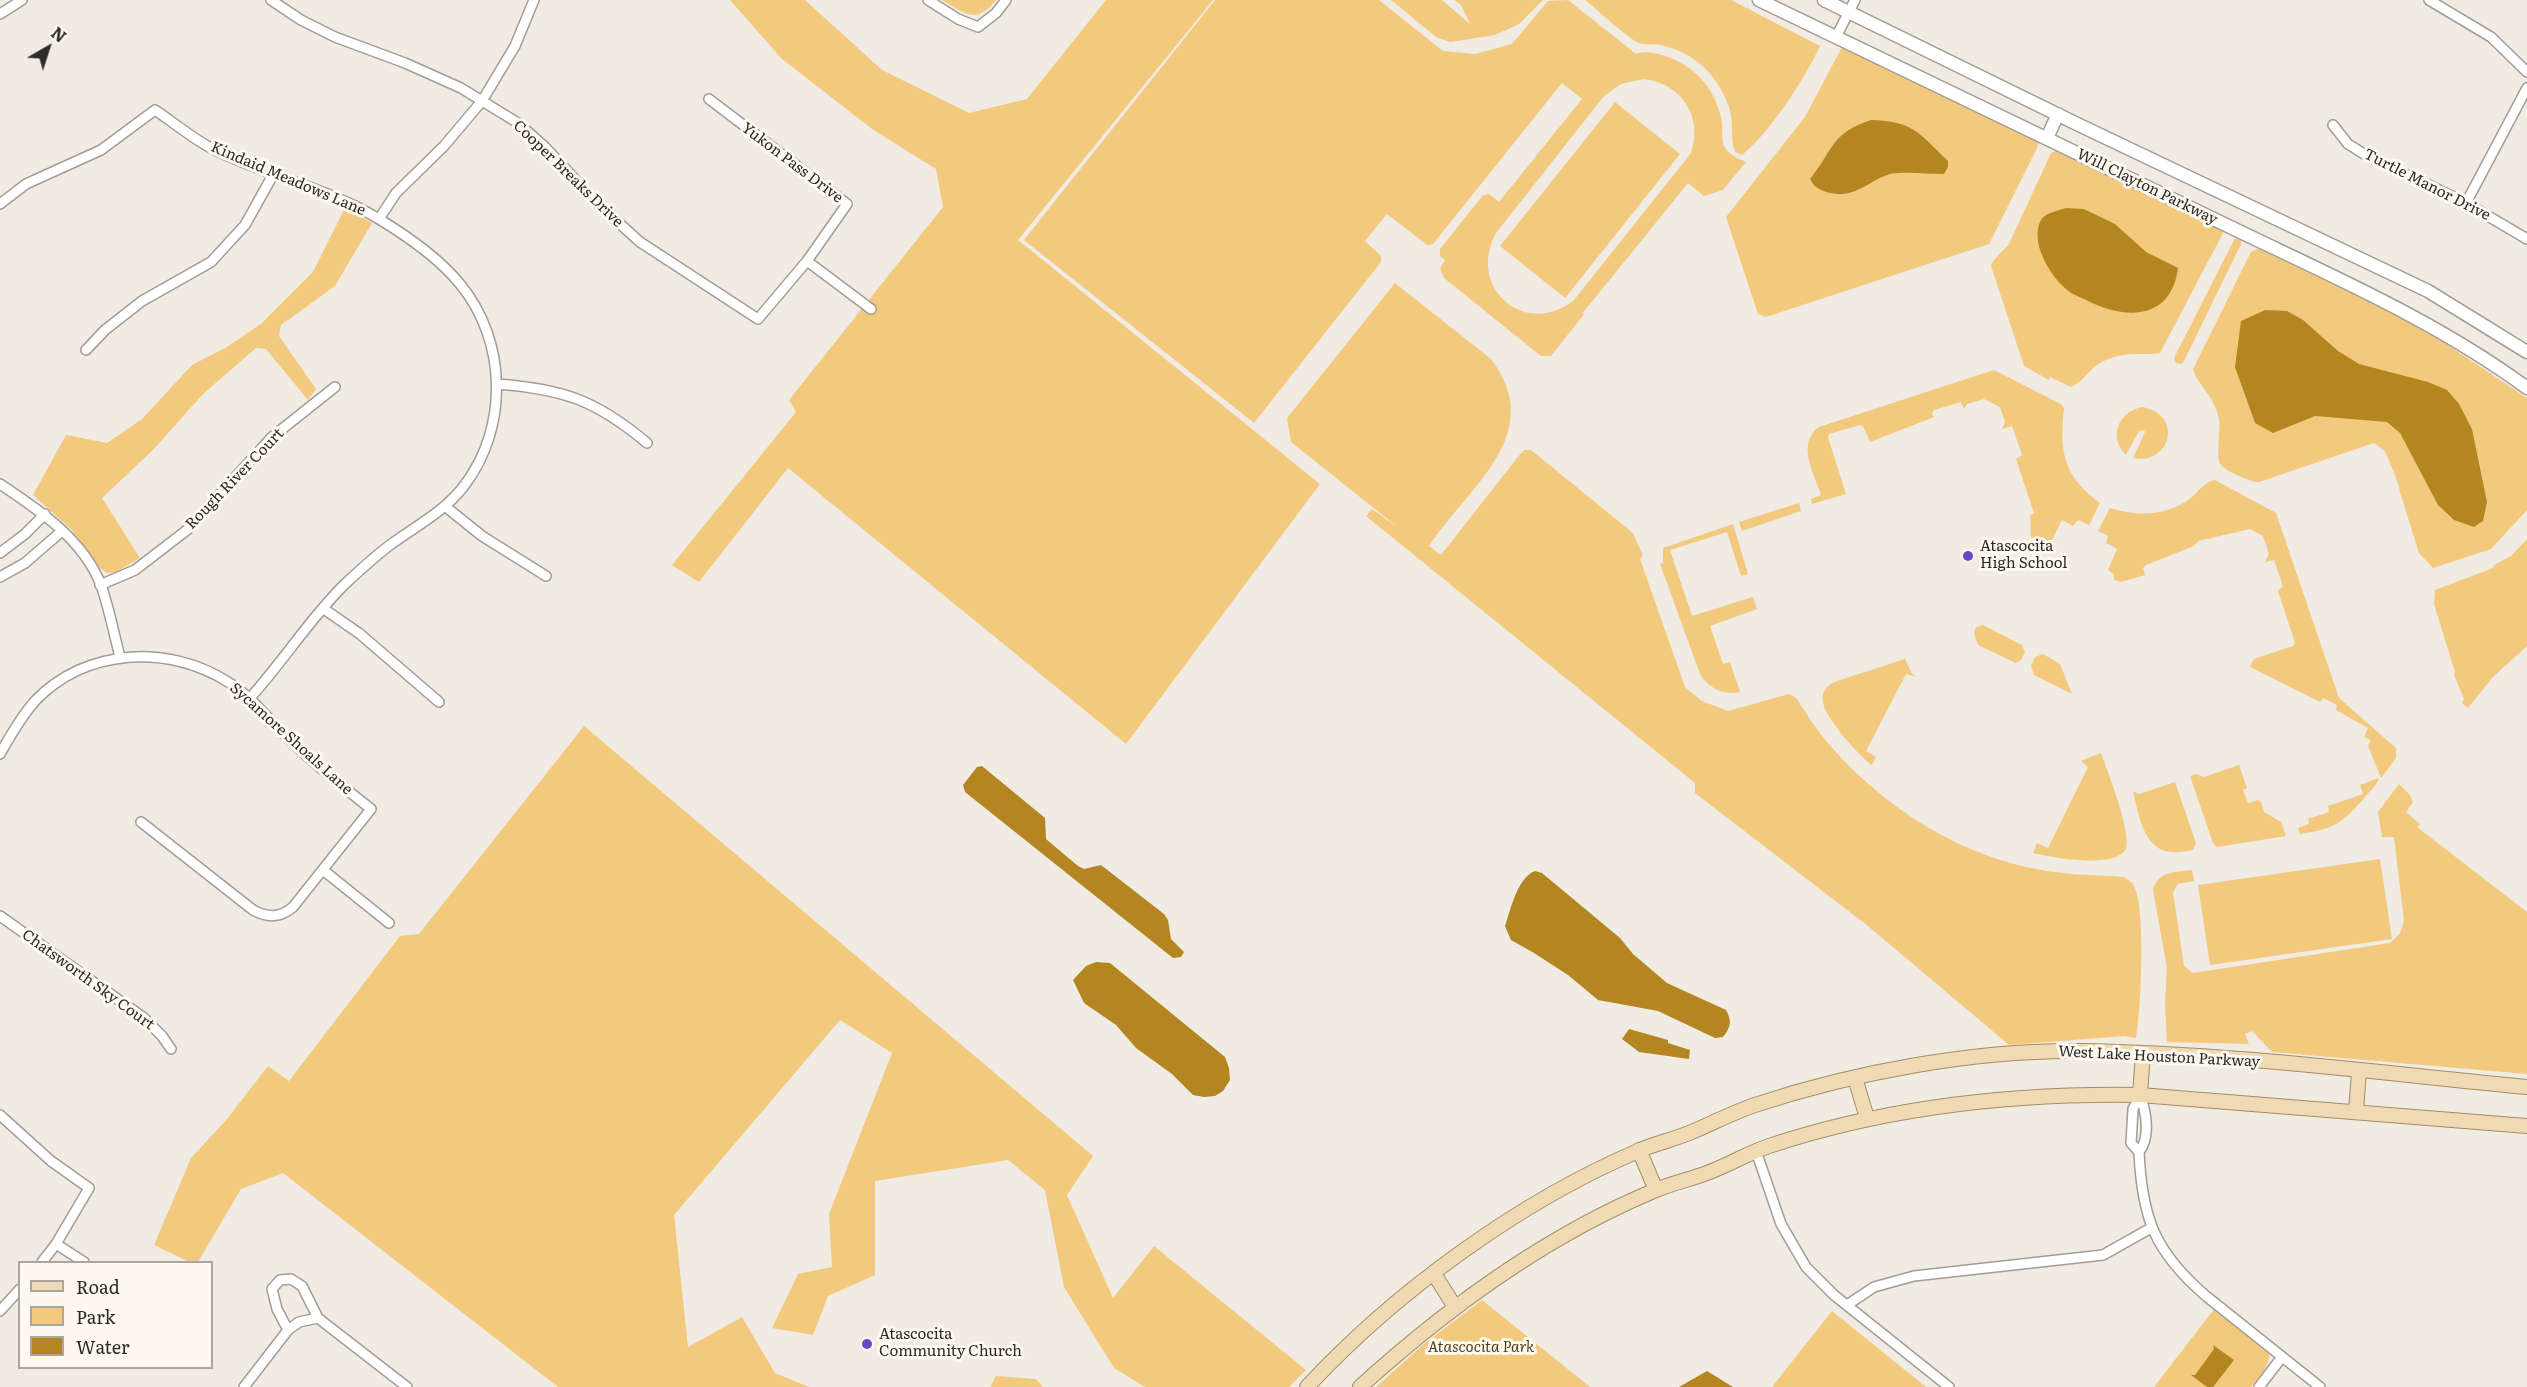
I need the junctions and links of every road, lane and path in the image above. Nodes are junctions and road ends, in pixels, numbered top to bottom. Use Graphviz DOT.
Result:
graph roads {
  1 [pos="21,0"];
  2 [pos="271,0"];
  3 [pos="534,0"];
  4 [pos="928,0"];
  5 [pos="1006,0"];
  6 [pos="1759,0"];
  7 [pos="1824,0"];
  8 [pos="1855,0"];
  9 [pos="2429,0"];
  10 [pos="1849,12"];
  11 [pos="0,14"];
  12 [pos="1836,37"];
  13 [pos="2527,72"];
  14 [pos="2527,88"];
  15 [pos="708,99"];
  16 [pos="482,100"];
  17 [pos="2058,114"];
  18 [pos="2333,125"];
  19 [pos="2047,138"];
  20 [pos="274,173"];
  21 [pos="2466,203"];
  22 [pos="0,204"];
  23 [pos="379,219"];
  24 [pos="2527,239"];
  25 [pos="807,261"];
  26 [pos="871,309"];
  27 [pos="758,319"];
  28 [pos="86,350"];
  29 [pos="2527,352"];
  30 [pos="497,384"];
  31 [pos="335,387"];
  32 [pos="2527,388"];
  33 [pos="647,443"];
  34 [pos="0,484"];
  35 [pos="446,507"];
  36 [pos="45,514"];
  37 [pos="62,531"];
  38 [pos="0,553"];
  39 [pos="546,576"];
  40 [pos="0,577"];
  41 [pos="100,585"];
  42 [pos="324,609"];
  43 [pos="120,657"];
  44 [pos="249,699"];
  45 [pos="439,702"];
  46 [pos="0,754"];
  47 [pos="141,822"];
  48 [pos="323,870"];
  49 [pos="0,916"];
  50 [pos="389,923"];
  51 [pos="171,1049"];
  52 [pos="2143,1054"];
  53 [pos="2359,1071"];
  54 [pos="1855,1078"];
  55 [pos="2527,1087"];
  56 [pos="2140,1095"];
  57 [pos="2356,1112"];
  58 [pos="0,1115"];
  59 [pos="1867,1118"];
  60 [pos="2527,1126"];
  61 [pos="1639,1150"];
  62 [pos="1756,1151"];
  63 [pos="1656,1190"];
  64 [pos="2151,1228"];
  65 [pos="56,1244"];
  66 [pos="43,1261"];
  67 [pos="81,1261"];
  68 [pos="1434,1274"];
  69 [pos="18,1291"];
  70 [pos="1846,1305"];
  71 [pos="1455,1307"];
  72 [pos="0,1311"];
  73 [pos="318,1318"];
  74 [pos="288,1330"];
  75 [pos="2282,1356"];
  76 [pos="244,1387"];
  77 [pos="407,1387"];
  78 [pos="1307,1387"];
  79 [pos="1360,1387"];
  80 [pos="1949,1387"];
  81 [pos="2259,1387"];
  82 [pos="2320,1387"];
  1 -- 11 [label="street"];
  2 -- 16 [label="street, Cooper Breaks Drive"];
  3 -- 16 [label="street"];
  4 -- 5 [label="street"];
  6 -- 12 [label="main road, Will Clayton Parkway"];
  7 -- 10 [label="main road, Will Clayton Parkway"];
  8 -- 10 [label="street"];
  9 -- 13 [label="street"];
  10 -- 12 [label="street"];
  10 -- 17 [label="main road, Will Clayton Parkway"];
  12 -- 19 [label="main road, Will Clayton Parkway"];
  14 -- 21 [label="street"];
  15 -- 25 [label="street, Yukon Pass Drive"];
  16 -- 23 [label="street"];
  16 -- 27 [label="street, Cooper Breaks Drive"];
  17 -- 19 [label="main road"];
  17 -- 29 [label="main road, Will Clayton Parkway"];
  18 -- 21 [label="street, Turtle Manor Drive"];
  19 -- 32 [label="main road, Will Clayton Parkway"];
  20 -- 22 [label="street, Kindaid Meadows Lane"];
  20 -- 23 [label="street, Kindaid Meadows Lane"];
  20 -- 28 [label="street"];
  21 -- 24 [label="street, Turtle Manor Drive"];
  23 -- 30 [label="street, Kindaid Meadows Lane"];
  25 -- 26 [label="street"];
  25 -- 27 [label="street, Yukon Pass Drive"];
  30 -- 33 [label="street"];
  30 -- 35 [label="street, Kindaid Meadows Lane"];
  31 -- 41 [label="street, Rough River Court"];
  34 -- 36 [label="street"];
  35 -- 39 [label="street"];
  35 -- 42 [label="street, Kindaid Meadows Lane"];
  36 -- 37 [label="street"];
  36 -- 38 [label="street"];
  37 -- 40 [label="street"];
  37 -- 41 [label="street"];
  41 -- 43 [label="street"];
  42 -- 44 [label="street, Kindaid Meadows Lane"];
  42 -- 45 [label="street"];
  43 -- 44 [label="street, Sycamore Shoals Lane"];
  43 -- 46 [label="street, Sycamore Shoals Lane"];
  44 -- 48 [label="street, Sycamore Shoals Lane"];
  47 -- 48 [label="street"];
  48 -- 50 [label="street"];
  49 -- 51 [label="street, Chatsworth Sky Court"];
  52 -- 53 [label="main road, West Lake Houston Parkway"];
  52 -- 54 [label="main road, West Lake Houston Parkway"];
  52 -- 56 [label="main road"];
  53 -- 55 [label="main road, West Lake Houston Parkway"];
  53 -- 57 [label="main road"];
  54 -- 59 [label="main road"];
  54 -- 61 [label="main road, West Lake Houston Parkway"];
  56 -- 57 [label="main road"];
  56 -- 59 [label="main road"];
  56 -- 64 [label="street"];
  57 -- 60 [label="main road"];
  58 -- 65 [label="street"];
  59 -- 62 [label="main road"];
  61 -- 63 [label="main road"];
  61 -- 68 [label="main road, West Lake Houston Parkway"];
  62 -- 63 [label="main road"];
  62 -- 70 [label="street"];
  63 -- 71 [label="main road"];
  64 -- 70 [label="street"];
  64 -- 75 [label="street"];
  65 -- 66 [label="street"];
  65 -- 67 [label="street"];
  68 -- 71 [label="main road"];
  68 -- 78 [label="main road, West Lake Houston Parkway"];
  69 -- 72 [label="street"];
  70 -- 80 [label="street"];
  71 -- 79 [label="main road"];
  73 -- 74 [label="street"];
  73 -- 74 [label="street"];
  73 -- 77 [label="street"];
  74 -- 76 [label="street"];
  75 -- 81 [label="street"];
  75 -- 82 [label="street"];
}
